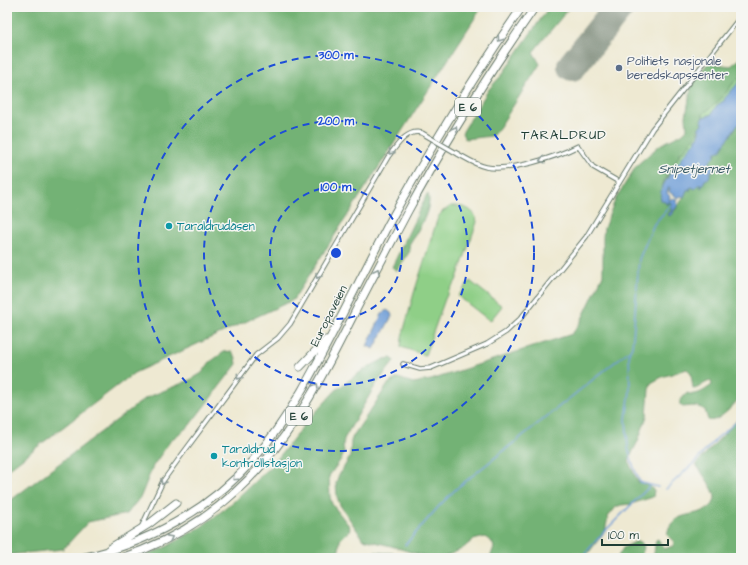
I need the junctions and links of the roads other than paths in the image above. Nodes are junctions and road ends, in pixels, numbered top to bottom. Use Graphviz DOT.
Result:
graph roads {
  1 [pos="522,7"];
  2 [pos="535,7"];
  3 [pos="741,16"];
  4 [pos="619,182"];
  5 [pos="334,330"];
  6 [pos="402,364"];
  7 [pos="300,368"];
  8 [pos="176,503"];
  9 [pos="140,530"];
  10 [pos="100,554"];
  11 [pos="82,558"];
  12 [pos="121,558"];
  1 -- 5 [label="highway, Europaveien / E 6, one-way"];
  12 -- 2 [label="highway, Europaveien / E 6, one-way"];
  3 -- 4 [label="street"];
  4 -- 6 [label="street"];
  4 -- 9 [label="street, one-way, bridge"];
  5 -- 7 [label="highway, E 6"];
  5 -- 10 [label="highway, Europaveien / E 6, one-way"];
  8 -- 9 [label="highway, E 6"];
  9 -- 10 [label="highway, E 6"];
  10 -- 11 [label="highway, Europaveien / E 6"];
}
